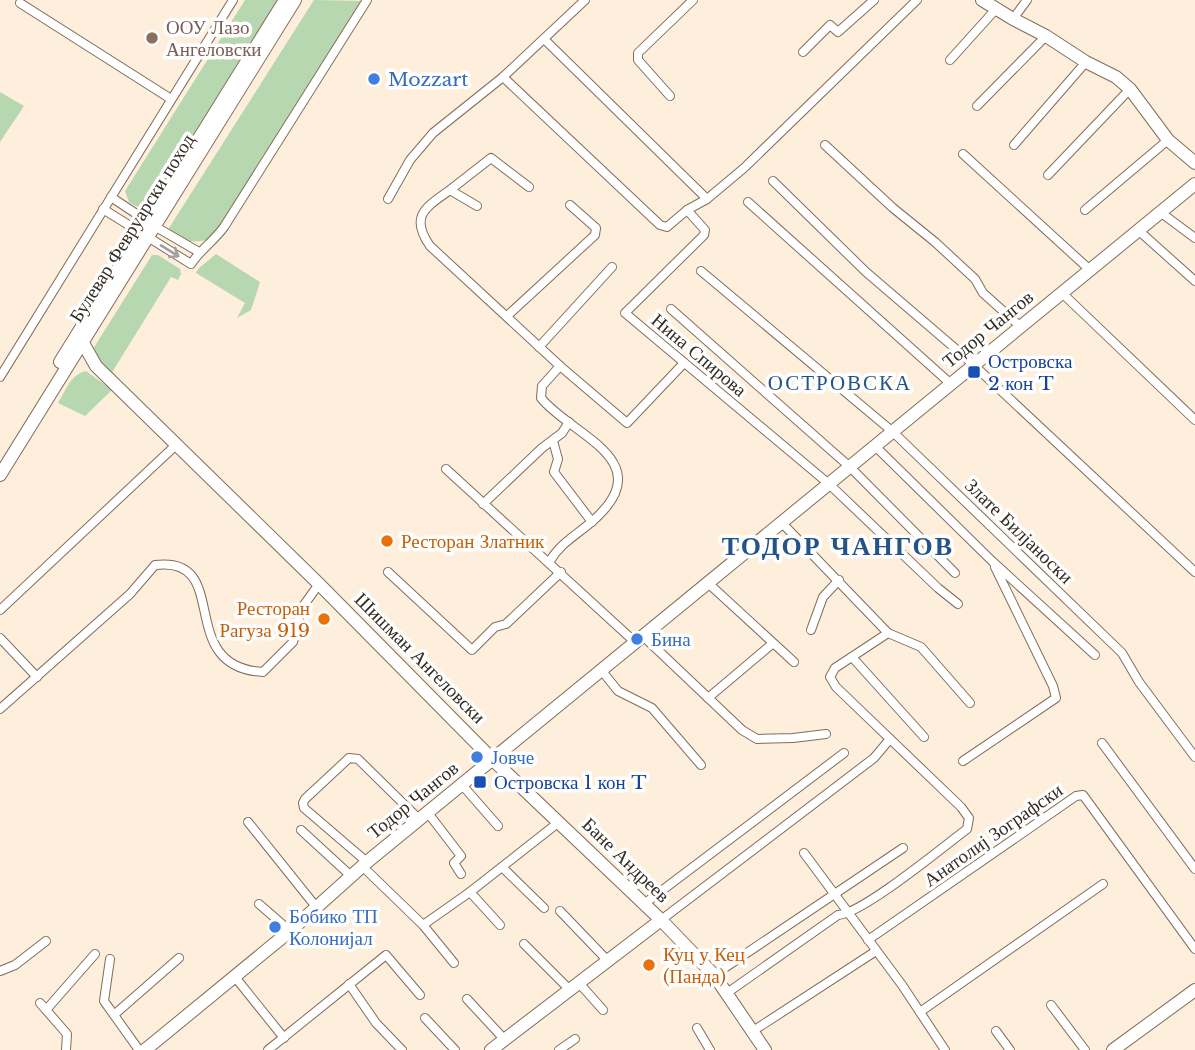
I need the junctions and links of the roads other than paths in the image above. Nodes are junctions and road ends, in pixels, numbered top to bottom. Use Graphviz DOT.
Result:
graph roads {
  1 [pos="233,0"];
  2 [pos="285,0"];
  3 [pos="295,0"];
  4 [pos="367,0"];
  5 [pos="585,0"];
  6 [pos="693,0"];
  7 [pos="874,0"];
  8 [pos="917,0"];
  9 [pos="982,0"];
  10 [pos="1027,0"];
  11 [pos="20,4"];
  12 [pos="996,9"];
  13 [pos="1013,19"];
  14 [pos="1046,36"];
  15 [pos="544,39"];
  16 [pos="803,52"];
  17 [pos="950,60"];
  18 [pos="1086,62"];
  19 [pos="503,77"];
  20 [pos="1130,89"];
  21 [pos="670,96"];
  22 [pos="171,99"];
  23 [pos="977,106"];
  24 [pos="1168,140"];
  25 [pos="825,145"];
  26 [pos="1014,145"];
  27 [pos="963,154"];
  28 [pos="1195,163"];
  29 [pos="1048,175"];
  30 [pos="774,181"];
  31 [pos="1195,184"];
  32 [pos="528,187"];
  33 [pos="450,190"];
  34 [pos="111,197"];
  35 [pos="388,199"];
  36 [pos="707,199"];
  37 [pos="748,202"];
  38 [pos="570,205"];
  39 [pos="477,206"];
  40 [pos="103,209"];
  41 [pos="687,210"];
  42 [pos="1084,210"];
  43 [pos="1160,212"];
  44 [pos="148,230"];
  45 [pos="1138,230"];
  46 [pos="1195,238"];
  47 [pos="199,252"];
  48 [pos="612,267"];
  49 [pos="1090,270"];
  50 [pos="701,271"];
  51 [pos="1195,281"];
  52 [pos="1062,293"];
  53 [pos="671,309"];
  54 [pos="507,316"];
  55 [pos="1021,327"];
  56 [pos="83,343"];
  57 [pos="539,347"];
  58 [pos="684,363"];
  59 [pos="69,365"];
  60 [pos="974,365"];
  61 [pos="96,366"];
  62 [pos="560,366"];
  63 [pos="0,377"];
  64 [pos="951,384"];
  65 [pos="1195,420"];
  66 [pos="569,422"];
  67 [pos="893,432"];
  68 [pos="553,441"];
  69 [pos="176,445"];
  70 [pos="875,446"];
  71 [pos="0,457"];
  72 [pos="850,467"];
  73 [pos="446,469"];
  74 [pos="0,475"];
  75 [pos="829,484"];
  76 [pos="483,504"];
  77 [pos="592,522"];
  78 [pos="782,523"];
  79 [pos="550,561"];
  80 [pos="992,561"];
  81 [pos="388,572"];
  82 [pos="561,572"];
  83 [pos="1195,572"];
  84 [pos="955,573"];
  85 [pos="839,580"];
  86 [pos="708,583"];
  87 [pos="319,584"];
  88 [pos="958,604"];
  89 [pos="0,610"];
  90 [pos="811,630"];
  91 [pos="888,633"];
  92 [pos="0,638"];
  93 [pos="640,640"];
  94 [pos="772,644"];
  95 [pos="1094,655"];
  96 [pos="852,657"];
  97 [pos="794,662"];
  98 [pos="602,671"];
  99 [pos="37,677"];
  100 [pos="708,698"];
  101 [pos="970,703"];
  102 [pos="0,709"];
  103 [pos="826,734"];
  104 [pos="924,737"];
  105 [pos="890,739"];
  106 [pos="1102,743"];
  107 [pos="844,753"];
  108 [pos="1195,757"];
  109 [pos="493,760"];
  110 [pos="963,761"];
  111 [pos="701,765"];
  112 [pos="463,786"];
  113 [pos="424,817"];
  114 [pos="248,822"];
  115 [pos="559,822"];
  116 [pos="498,826"];
  117 [pos="301,830"];
  118 [pos="903,848"];
  119 [pos="804,853"];
  120 [pos="364,864"];
  121 [pos="502,867"];
  122 [pos="1195,869"];
  123 [pos="461,874"];
  124 [pos="351,876"];
  125 [pos="1103,884"];
  126 [pos="470,892"];
  127 [pos="833,895"];
  128 [pos="259,904"];
  129 [pos="644,904"];
  130 [pos="317,908"];
  131 [pos="544,908"];
  132 [pos="560,911"];
  133 [pos="848,915"];
  134 [pos="662,920"];
  135 [pos="423,925"];
  136 [pos="500,925"];
  137 [pos="290,931"];
  138 [pos="868,940"];
  139 [pos="46,941"];
  140 [pos="524,944"];
  141 [pos="1195,949"];
  142 [pos="876,951"];
  143 [pos="95,954"];
  144 [pos="179,958"];
  145 [pos="110,959"];
  146 [pos="608,961"];
  147 [pos="454,963"];
  148 [pos="0,971"];
  149 [pos="714,975"];
  150 [pos="235,977"];
  151 [pos="349,984"];
  152 [pos="574,987"];
  153 [pos="1195,990"];
  154 [pos="727,993"];
  155 [pos="420,995"];
  156 [pos="467,999"];
  157 [pos="1051,1005"];
  158 [pos="603,1010"];
  159 [pos="920,1012"];
  160 [pos="115,1014"];
  161 [pos="425,1018"];
  162 [pos="697,1028"];
  163 [pos="753,1031"];
  164 [pos="996,1031"];
  165 [pos="284,1038"];
  166 [pos="575,1039"];
  167 [pos="505,1040"];
  168 [pos="66,1050"];
  169 [pos="139,1050"];
  170 [pos="145,1050"];
  171 [pos="268,1050"];
  172 [pos="280,1050"];
  173 [pos="402,1050"];
  174 [pos="455,1050"];
  175 [pos="491,1050"];
  176 [pos="559,1050"];
  177 [pos="710,1050"];
  178 [pos="765,1050"];
  179 [pos="945,1050"];
  180 [pos="1010,1050"];
  181 [pos="1084,1050"];
  182 [pos="1113,1050"];
  1 -- 22 [label="street"];
  2 -- 44 [label="street, Булевар Февруарски поход"];
  3 -- 44 [label="street, Булевар Февруарски поход"];
  4 -- 47 [label="street"];
  5 -- 15 [label="street"];
  6 -- 21 [label="street"];
  7 -- 16 [label="street"];
  8 -- 36 [label="street"];
  9 -- 12 [label="street"];
  10 -- 13 [label="street"];
  11 -- 22 [label="street"];
  12 -- 13 [label="street"];
  12 -- 17 [label="street"];
  13 -- 14 [label="street"];
  14 -- 18 [label="street"];
  14 -- 23 [label="street"];
  15 -- 19 [label="street"];
  15 -- 36 [label="street"];
  18 -- 20 [label="street"];
  18 -- 26 [label="street"];
  19 -- 35 [label="street"];
  19 -- 41 [label="street"];
  20 -- 24 [label="street"];
  20 -- 29 [label="street"];
  22 -- 34 [label="street"];
  24 -- 28 [label="street"];
  24 -- 42 [label="street"];
  25 -- 55 [label="street"];
  27 -- 49 [label="street"];
  30 -- 60 [label="street"];
  31 -- 43 [label="street, Тодор Чангов"];
  32 -- 33 [label="street"];
  33 -- 39 [label="street"];
  33 -- 54 [label="street"];
  34 -- 40 [label="street"];
  34 -- 44 [label="street"];
  36 -- 41 [label="street"];
  37 -- 64 [label="street"];
  38 -- 54 [label="street"];
  40 -- 44 [label="street"];
  40 -- 63 [label="street"];
  41 -- 58 [label="street, Нина Спирова"];
  43 -- 45 [label="street, Тодор Чангов"];
  43 -- 46 [label="street"];
  44 -- 47 [label="street"];
  44 -- 47 [label="street, one-way"];
  44 -- 56 [label="street, Булевар Февруарски поход"];
  44 -- 71 [label="street, Булевар Февруарски поход"];
  45 -- 49 [label="street, Тодор Чангов"];
  45 -- 51 [label="street"];
  48 -- 57 [label="street"];
  49 -- 52 [label="street, Тодор Чангов"];
  50 -- 67 [label="street, Злате Билјаноски"];
  52 -- 55 [label="street, Тодор Чангов"];
  52 -- 65 [label="street"];
  53 -- 72 [label="street"];
  54 -- 57 [label="street"];
  55 -- 60 [label="street, Тодор Чангов"];
  56 -- 59 [label="street, Булевар Февруарски поход"];
  56 -- 61 [label="street, Шишман Ангеловски"];
  57 -- 62 [label="street"];
  58 -- 62 [label="street"];
  58 -- 75 [label="street, Нина Спирова"];
  59 -- 61 [label="street"];
  59 -- 74 [label="street, Булевар Февруарски поход"];
  60 -- 64 [label="street, Тодор Чангов"];
  60 -- 83 [label="street"];
  61 -- 69 [label="street, Шишман Ангеловски"];
  62 -- 66 [label="street"];
  64 -- 67 [label="street, Тодор Чангов"];
  66 -- 68 [label="street"];
  66 -- 77 [label="street"];
  67 -- 70 [label="street, Тодор Чангов"];
  67 -- 108 [label="street, Злате Билјаноски"];
  68 -- 76 [label="street"];
  68 -- 77 [label="street"];
  69 -- 87 [label="street, Шишман Ангеловски"];
  69 -- 89 [label="street"];
  70 -- 72 [label="street, Тодор Чангов"];
  70 -- 80 [label="street"];
  72 -- 75 [label="street, Тодор Чангов"];
  72 -- 84 [label="street"];
  73 -- 76 [label="street"];
  75 -- 78 [label="street, Тодор Чангов"];
  75 -- 88 [label="street, Нина Спирова"];
  76 -- 79 [label="street"];
  77 -- 79 [label="street"];
  78 -- 85 [label="street"];
  78 -- 86 [label="street, Тодор Чангов"];
  79 -- 82 [label="street"];
  80 -- 95 [label="street"];
  80 -- 110 [label="street"];
  81 -- 82 [label="street"];
  82 -- 93 [label="street"];
  85 -- 90 [label="street"];
  85 -- 91 [label="street"];
  86 -- 93 [label="street, Тодор Чангов"];
  86 -- 94 [label="street"];
  87 -- 99 [label="street"];
  87 -- 109 [label="street, Шишман Ангеловски"];
  91 -- 96 [label="street"];
  91 -- 101 [label="street"];
  92 -- 99 [label="street"];
  93 -- 98 [label="street, Тодор Чангов"];
  93 -- 100 [label="street"];
  94 -- 97 [label="street"];
  94 -- 100 [label="street"];
  96 -- 104 [label="street"];
  96 -- 105 [label="street"];
  98 -- 109 [label="street, Тодор Чангов"];
  98 -- 111 [label="street"];
  99 -- 102 [label="street"];
  100 -- 103 [label="street"];
  105 -- 133 [label="street"];
  105 -- 134 [label="street"];
  106 -- 122 [label="street"];
  107 -- 129 [label="street"];
  109 -- 112 [label="street, Тодор Чангов"];
  109 -- 115 [label="street, Бане Андреев"];
  112 -- 113 [label="street, Тодор Чангов"];
  112 -- 116 [label="street"];
  113 -- 120 [label="street, Тодор Чангов"];
  113 -- 120 [label="street"];
  113 -- 123 [label="street"];
  114 -- 130 [label="street"];
  115 -- 121 [label="street"];
  115 -- 129 [label="street, Бане Андреев"];
  117 -- 124 [label="street"];
  118 -- 127 [label="street"];
  119 -- 127 [label="street"];
  120 -- 124 [label="street, Тодор Чангов"];
  120 -- 135 [label="street"];
  121 -- 126 [label="street"];
  121 -- 131 [label="street"];
  124 -- 130 [label="street, Тодор Чангов"];
  125 -- 159 [label="street"];
  126 -- 135 [label="street"];
  126 -- 136 [label="street"];
  127 -- 133 [label="street"];
  127 -- 149 [label="street"];
  128 -- 137 [label="street"];
  129 -- 134 [label="street, Бане Андреев"];
  130 -- 137 [label="street, Тодор Чангов"];
  132 -- 146 [label="street"];
  133 -- 138 [label="street"];
  133 -- 154 [label="street"];
  134 -- 146 [label="street"];
  134 -- 149 [label="street, Бане Андреев"];
  135 -- 147 [label="street"];
  137 -- 150 [label="street, Тодор Чангов"];
  138 -- 141 [label="street, Анатолиј Зографски"];
  138 -- 142 [label="street"];
  139 -- 148 [label="street"];
  140 -- 152 [label="street"];
  142 -- 159 [label="street"];
  142 -- 163 [label="street"];
  143 -- 168 [label="street"];
  144 -- 160 [label="street"];
  145 -- 160 [label="street"];
  146 -- 152 [label="street"];
  149 -- 154 [label="street, Бане Андреев"];
  150 -- 165 [label="street"];
  150 -- 170 [label="street, Тодор Чангов"];
  151 -- 155 [label="street"];
  151 -- 165 [label="street"];
  151 -- 173 [label="street"];
  152 -- 158 [label="street"];
  152 -- 167 [label="street"];
  153 -- 182 [label="street"];
  154 -- 163 [label="street, Бане Андреев"];
  156 -- 167 [label="street"];
  157 -- 181 [label="street"];
  159 -- 179 [label="street"];
  160 -- 169 [label="street"];
  161 -- 174 [label="street"];
  162 -- 177 [label="street"];
  163 -- 178 [label="street, Бане Андреев"];
  164 -- 180 [label="street"];
  165 -- 171 [label="street"];
  165 -- 172 [label="street"];
  166 -- 176 [label="street"];
  167 -- 175 [label="street"];
}
